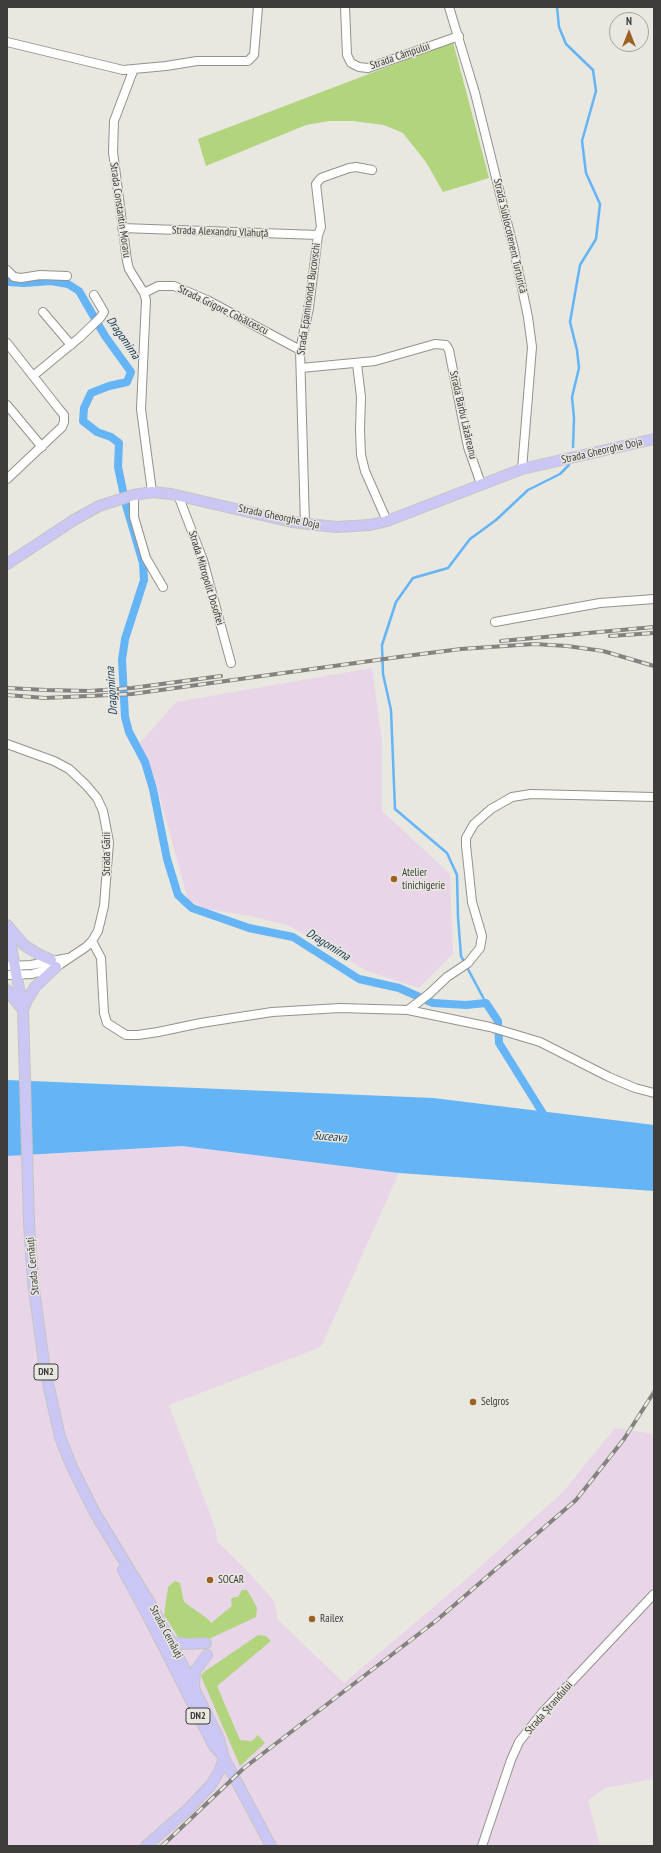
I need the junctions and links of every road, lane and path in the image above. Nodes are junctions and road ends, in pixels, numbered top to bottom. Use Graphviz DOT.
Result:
graph roads {
  1 [pos="258,7"];
  2 [pos="345,7"];
  3 [pos="449,7"];
  4 [pos="458,36"];
  5 [pos="7,42"];
  6 [pos="133,70"];
  7 [pos="372,170"];
  8 [pos="122,228"];
  9 [pos="318,235"];
  10 [pos="7,270"];
  11 [pos="67,276"];
  12 [pos="144,293"];
  13 [pos="94,295"];
  14 [pos="43,312"];
  15 [pos="7,343"];
  16 [pos="71,345"];
  17 [pos="300,350"];
  18 [pos="357,364"];
  19 [pos="301,368"];
  20 [pos="33,376"];
  21 [pos="7,405"];
  22 [pos="654,439"];
  23 [pos="42,447"];
  24 [pos="522,470"];
  25 [pos="7,479"];
  26 [pos="481,484"];
  27 [pos="152,492"];
  28 [pos="132,495"];
  29 [pos="178,495"];
  30 [pos="387,521"];
  31 [pos="306,524"];
  32 [pos="8,561"];
  33 [pos="163,587"];
  34 [pos="654,599"];
  35 [pos="495,622"];
  36 [pos="231,663"];
  37 [pos="7,744"];
  38 [pos="654,797"];
  39 [pos="7,926"];
  40 [pos="92,941"];
  41 [pos="54,964"];
  42 [pos="11,971"];
  43 [pos="7,990"];
  44 [pos="23,1010"];
  45 [pos="408,1010"];
  46 [pos="654,1093"];
  47 [pos="95,1513"];
  48 [pos="654,1594"];
  49 [pos="170,1642"];
  50 [pos="206,1643"];
  51 [pos="207,1655"];
  52 [pos="194,1688"];
  53 [pos="224,1758"];
  54 [pos="146,1846"];
  55 [pos="271,1846"];
  56 [pos="482,1846"];
  1 -- 6 [label="street"];
  2 -- 4 [label="street, Strada Câmpului"];
  3 -- 4 [label="street, Strada Sublocotenent Turturică"];
  4 -- 24 [label="street, Strada Sublocotenent Turturică"];
  5 -- 6 [label="street"];
  6 -- 8 [label="street, Strada Constantin Moraru"];
  7 -- 9 [label="street, Strada Epaminonda Bucovschi"];
  8 -- 9 [label="street, Strada Alexandru Vlahuță"];
  8 -- 12 [label="street, Strada Constantin Moraru"];
  9 -- 17 [label="street, Strada Epaminonda Bucovschi"];
  10 -- 11 [label="street"];
  12 -- 17 [label="street, Strada Grigore Cobălcescu"];
  12 -- 27 [label="street, Strada Constantin Moraru"];
  13 -- 16 [label="street"];
  14 -- 16 [label="street"];
  15 -- 20 [label="street"];
  16 -- 20 [label="street"];
  17 -- 19 [label="street, Strada Epaminonda Bucovschi"];
  18 -- 19 [label="street"];
  18 -- 26 [label="street, Strada Barbu Lăzăreanu"];
  18 -- 30 [label="street"];
  19 -- 31 [label="street, Strada Epaminonda Bucovschi"];
  20 -- 23 [label="street"];
  21 -- 23 [label="street"];
  22 -- 24 [label="main road, Strada Gheorghe Doja"];
  23 -- 25 [label="street"];
  24 -- 26 [label="main road, Strada Gheorghe Doja"];
  26 -- 30 [label="main road, Strada Gheorghe Doja"];
  27 -- 28 [label="main road, Strada Gheorghe Doja"];
  27 -- 29 [label="main road, Strada Gheorghe Doja"];
  28 -- 32 [label="main road, Strada Gheorghe Doja"];
  28 -- 33 [label="street"];
  29 -- 31 [label="main road, Strada Gheorghe Doja"];
  29 -- 36 [label="street, Strada Mitropolit Dosoftei"];
  30 -- 31 [label="main road, Strada Gheorghe Doja"];
  34 -- 35 [label="street"];
  37 -- 40 [label="street, Strada Gării"];
  38 -- 45 [label="street"];
  39 -- 41 [label="main road"];
  39 -- 42 [label="main road, DN2"];
  40 -- 41 [label="street, Strada Gării"];
  40 -- 45 [label="street"];
  41 -- 42 [label="street, Strada Gării"];
  41 -- 44 [label="main road"];
  42 -- 44 [label="main road, DN2"];
  43 -- 44 [label="main road"];
  44 -- 47 [label="main road, Strada Cernăuți / DN2"];
  45 -- 46 [label="street"];
  47 -- 49 [label="main road, Strada Cernăuți / DN2"];
  47 -- 53 [label="main road, Strada Cernăuți / DN2"];
  48 -- 56 [label="street, Strada Ștrandului"];
  49 -- 50 [label="main road"];
  49 -- 52 [label="main road, Strada Cernăuți / DN2"];
  51 -- 52 [label="main road"];
  52 -- 53 [label="main road, Strada Cernăuți / DN2"];
  53 -- 54 [label="main road"];
  53 -- 55 [label="main road, Strada Cernăuți"];
}
